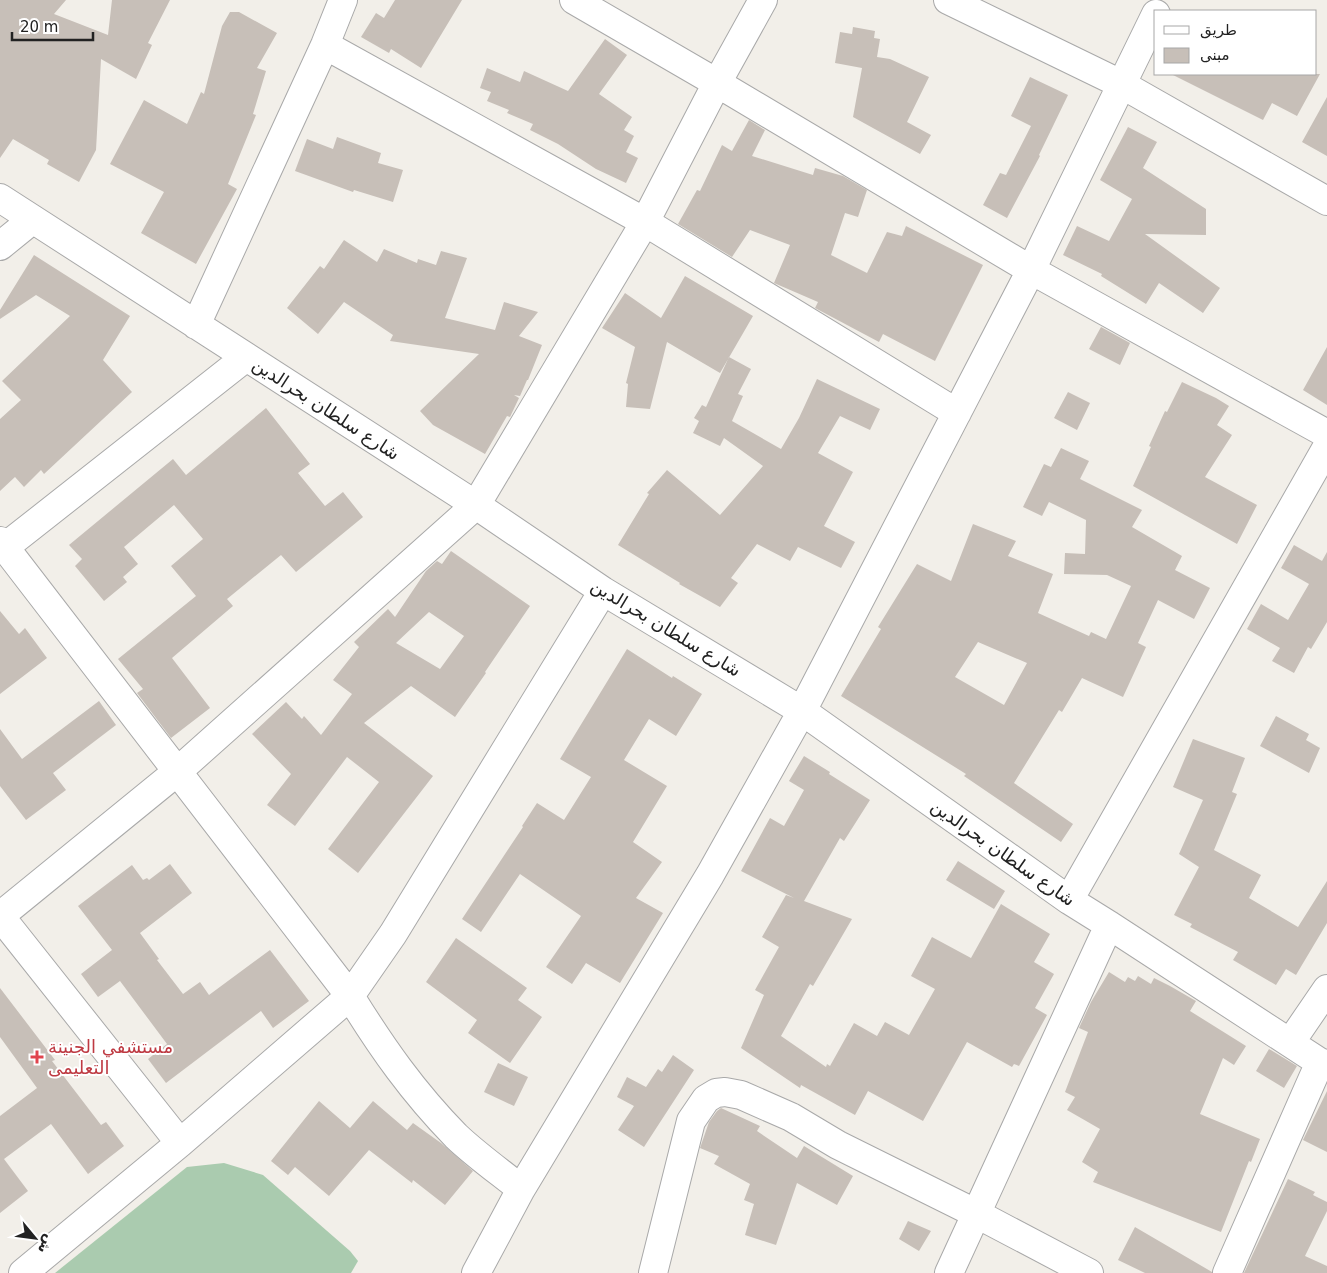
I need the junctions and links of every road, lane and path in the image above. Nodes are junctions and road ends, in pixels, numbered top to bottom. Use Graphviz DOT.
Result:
graph roads {
  1 [pos="343,0"];
  2 [pos="574,0"];
  3 [pos="763,0"];
  4 [pos="948,0"];
  5 [pos="1154,17"];
  6 [pos="325,45"];
  7 [pos="717,83"];
  8 [pos="1121,84"];
  9 [pos="0,198"];
  10 [pos="1327,201"];
  11 [pos="32,220"];
  12 [pos="645,222"];
  13 [pos="0,246"];
  14 [pos="1031,270"];
  15 [pos="196,326"];
  16 [pos="245,358"];
  17 [pos="957,413"];
  18 [pos="1327,434"];
  19 [pos="1327,447"];
  20 [pos="476,505"];
  21 [pos="2,544"];
  22 [pos="603,590"];
  23 [pos="802,711"];
  24 [pos="178,770"];
  25 [pos="1069,900"];
  26 [pos="0,916"];
  27 [pos="1109,925"];
  28 [pos="1327,989"];
  29 [pos="350,996"];
  30 [pos="1290,1043"];
  31 [pos="1324,1064"];
  32 [pos="180,1143"];
  33 [pos="521,1190"];
  34 [pos="977,1214"];
  35 [pos="23,1273"];
  36 [pos="476,1273"];
  37 [pos="653,1273"];
  38 [pos="949,1273"];
  39 [pos="1089,1273"];
  40 [pos="1227,1273"];
  1 -- 6 [label="street"];
  2 -- 7 [label="street"];
  3 -- 7 [label="street"];
  4 -- 8 [label="street"];
  5 -- 8 [label="street"];
  6 -- 12 [label="street"];
  6 -- 15 [label="street"];
  7 -- 12 [label="street"];
  7 -- 14 [label="street"];
  8 -- 10 [label="street"];
  8 -- 14 [label="street"];
  9 -- 11 [label="street, شارع سلطان بحرالدين"];
  11 -- 13 [label="street"];
  11 -- 15 [label="street, شارع سلطان بحرالدين"];
  12 -- 17 [label="street"];
  12 -- 20 [label="street"];
  14 -- 17 [label="street"];
  14 -- 18 [label="street"];
  15 -- 16 [label="street, شارع سلطان بحرالدين"];
  16 -- 20 [label="street, شارع سلطان بحرالدين"];
  16 -- 21 [label="street"];
  17 -- 23 [label="street"];
  19 -- 25 [label="street"];
  20 -- 22 [label="street, شارع سلطان بحرالدين"];
  20 -- 24 [label="street"];
  21 -- 24 [label="street"];
  22 -- 23 [label="street, شارع سلطان بحرالدين"];
  22 -- 29 [label="street"];
  23 -- 25 [label="street, شارع سلطان بحرالدين"];
  23 -- 33 [label="street"];
  24 -- 26 [label="street"];
  24 -- 29 [label="street"];
  25 -- 27 [label="street, شارع سلطان بحرالدين"];
  26 -- 32 [label="street"];
  27 -- 30 [label="street, شارع سلطان بحرالدين"];
  27 -- 34 [label="street"];
  28 -- 30 [label="street"];
  29 -- 32 [label="street"];
  29 -- 33 [label="street"];
  30 -- 31 [label="street, شارع سلطان بحرالدين"];
  31 -- 40 [label="street"];
  32 -- 35 [label="street"];
  33 -- 36 [label="street"];
  34 -- 37 [label="street"];
  34 -- 38 [label="street"];
  34 -- 39 [label="street"];
}
